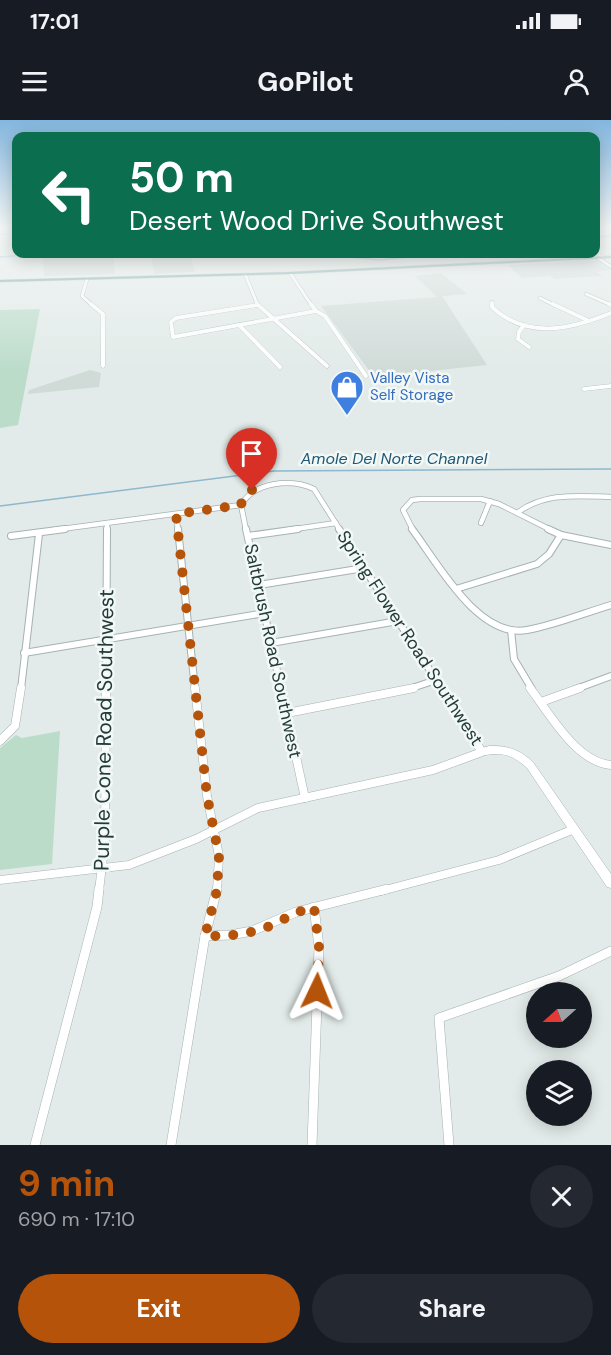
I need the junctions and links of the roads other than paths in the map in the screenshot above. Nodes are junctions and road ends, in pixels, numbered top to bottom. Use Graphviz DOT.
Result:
graph roads {
  1 [pos="245,274"];
  2 [pos="219,275"];
  3 [pos="291,275"];
  4 [pos="87,279"];
  5 [pos="0,281"];
  6 [pos="586,294"];
  7 [pos="540,298"];
  8 [pos="492,302"];
  9 [pos="611,305"];
  10 [pos="257,306"];
  11 [pos="316,311"];
  12 [pos="611,315"];
  13 [pos="272,319"];
  14 [pos="589,321"];
  15 [pos="239,325"];
  16 [pos="524,325"];
  17 [pos="528,347"];
  18 [pos="103,366"];
  19 [pos="327,366"];
  20 [pos="280,368"];
  21 [pos="366,376"];
  22 [pos="611,386"];
  23 [pos="584,388"];
  24 [pos="611,497"];
  25 [pos="490,501"];
  26 [pos="241,505"];
  27 [pos="517,513"];
  28 [pos="176,514"];
  29 [pos="336,523"];
  30 [pos="481,523"];
  31 [pos="107,524"];
  32 [pos="39,534"];
  33 [pos="561,535"];
  34 [pos="11,536"];
  35 [pos="248,536"];
  36 [pos="611,545"];
  37 [pos="364,568"];
  38 [pos="259,585"];
  39 [pos="456,589"];
  40 [pos="611,605"];
  41 [pos="265,613"];
  42 [pos="398,621"];
  43 [pos="187,626"];
  44 [pos="511,630"];
  45 [pos="107,639"];
  46 [pos="271,643"];
  47 [pos="24,653"];
  48 [pos="611,676"];
  49 [pos="436,680"];
  50 [pos="541,702"];
  51 [pos="287,712"];
  52 [pos="0,741"];
  53 [pos="482,752"];
  54 [pos="611,765"];
  55 [pos="305,798"];
  56 [pos="214,829"];
  57 [pos="574,829"];
  58 [pos="102,869"];
  59 [pos="0,880"];
  60 [pos="611,883"];
  61 [pos="314,907"];
  62 [pos="205,936"];
  63 [pos="611,951"];
  64 [pos="35,1145"];
  65 [pos="171,1145"];
  66 [pos="312,1145"];
  67 [pos="449,1145"];
  1 -- 10 [label="street"];
  2 -- 4 [label="main road"];
  3 -- 11 [label="street"];
  4 -- 5 [label="main road"];
  4 -- 18 [label="street"];
  6 -- 9 [label="street"];
  7 -- 14 [label="street"];
  8 -- 16 [label="street"];
  10 -- 13 [label="street"];
  10 -- 15 [label="street"];
  11 -- 13 [label="street"];
  11 -- 21 [label="street"];
  12 -- 14 [label="street"];
  13 -- 15 [label="street"];
  13 -- 19 [label="street"];
  14 -- 16 [label="street"];
  15 -- 20 [label="street"];
  16 -- 17 [label="street"];
  22 -- 23 [label="street"];
  24 -- 27 [label="street"];
  25 -- 27 [label="street"];
  25 -- 30 [label="street"];
  25 -- 39 [label="street"];
  26 -- 28 [label="street"];
  26 -- 29 [label="street, Spring Flower Road Southwest"];
  26 -- 35 [label="street, Saltbrush Road Southwest"];
  27 -- 33 [label="street"];
  28 -- 31 [label="street"];
  28 -- 43 [label="street"];
  29 -- 35 [label="street"];
  29 -- 37 [label="street, Spring Flower Road Southwest"];
  31 -- 32 [label="street"];
  31 -- 45 [label="street, Purple Cone Road Southwest"];
  32 -- 34 [label="street"];
  32 -- 47 [label="street"];
  33 -- 36 [label="street"];
  33 -- 39 [label="street"];
  35 -- 38 [label="street, Saltbrush Road Southwest"];
  37 -- 38 [label="street"];
  37 -- 42 [label="street, Spring Flower Road Southwest"];
  38 -- 41 [label="street, Saltbrush Road Southwest"];
  39 -- 44 [label="street"];
  40 -- 44 [label="street"];
  41 -- 43 [label="street"];
  41 -- 46 [label="street, Saltbrush Road Southwest"];
  42 -- 46 [label="street"];
  42 -- 49 [label="street, Spring Flower Road Southwest"];
  43 -- 45 [label="street"];
  43 -- 56 [label="street"];
  44 -- 50 [label="street"];
  45 -- 47 [label="street"];
  45 -- 58 [label="street, Purple Cone Road Southwest"];
  46 -- 51 [label="street, Saltbrush Road Southwest"];
  47 -- 52 [label="street"];
  48 -- 50 [label="street"];
  49 -- 51 [label="street"];
  49 -- 53 [label="street, Spring Flower Road Southwest"];
  50 -- 54 [label="street"];
  51 -- 55 [label="street, Saltbrush Road Southwest"];
  53 -- 55 [label="street"];
  53 -- 57 [label="street, Spring Flower Road Southwest"];
  55 -- 56 [label="street"];
  56 -- 58 [label="street"];
  56 -- 62 [label="street"];
  57 -- 60 [label="street, Spring Flower Road Southwest"];
  57 -- 61 [label="street"];
  58 -- 59 [label="street"];
  58 -- 64 [label="street, Purple Cone Road Southwest"];
  61 -- 62 [label="street"];
  61 -- 66 [label="street"];
  62 -- 65 [label="street"];
  63 -- 67 [label="street"];
}
